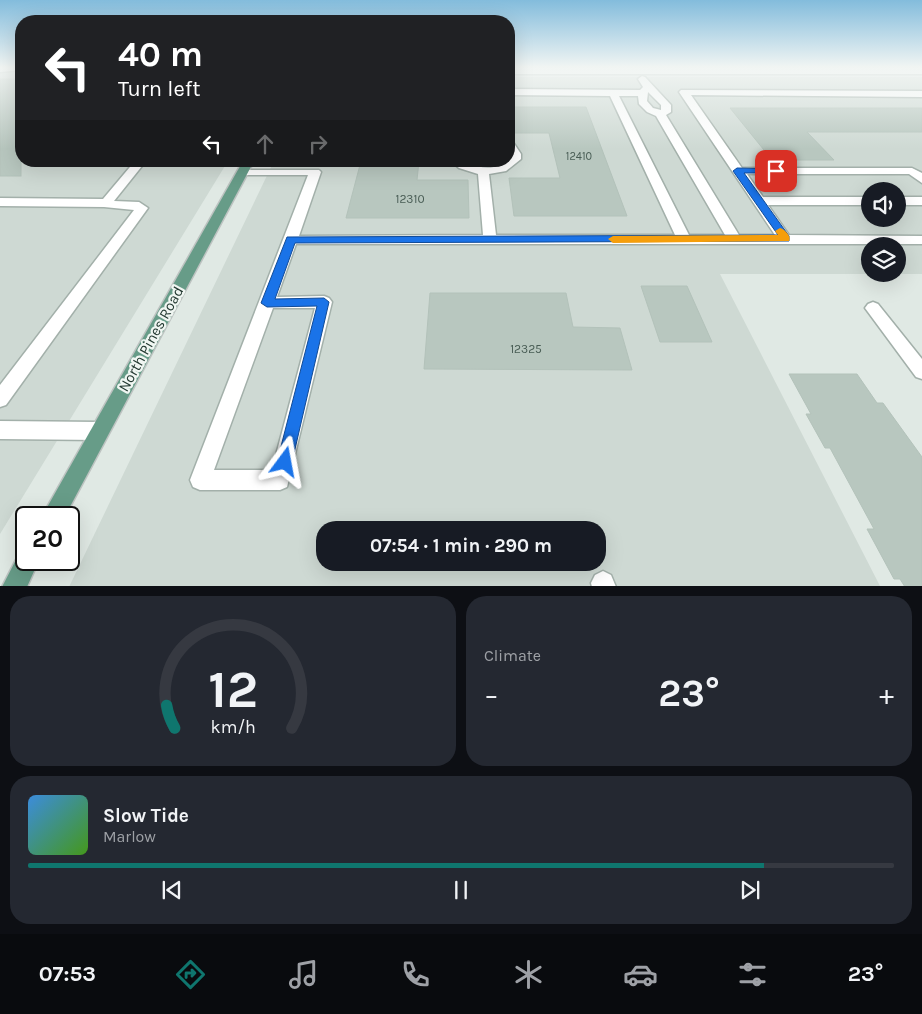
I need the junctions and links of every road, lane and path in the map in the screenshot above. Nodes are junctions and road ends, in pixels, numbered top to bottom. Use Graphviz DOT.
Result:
graph roads {
  1 [pos="614,94"];
  2 [pos="644,94"];
  3 [pos="669,94"];
  4 [pos="671,94"];
  5 [pos="660,114"];
  6 [pos="136,167"];
  7 [pos="246,167"];
  8 [pos="317,167"];
  9 [pos="467,167"];
  10 [pos="506,167"];
  11 [pos="483,171"];
  12 [pos="737,171"];
  13 [pos="922,179"];
  14 [pos="758,201"];
  15 [pos="861,201"];
  16 [pos="906,201"];
  17 [pos="922,201"];
  18 [pos="0,202"];
  19 [pos="106,203"];
  20 [pos="734,238"];
  21 [pos="490,239"];
  22 [pos="684,239"];
  23 [pos="785,239"];
  24 [pos="291,240"];
  25 [pos="922,240"];
  26 [pos="267,303"];
  27 [pos="873,308"];
  28 [pos="922,372"];
  29 [pos="0,399"];
  30 [pos="0,430"];
  31 [pos="100,431"];
  32 [pos="59,506"];
  33 [pos="22,571"];
  34 [pos="14,586"];
  1 -- 22 [label="street"];
  2 -- 5 [label="street"];
  3 -- 5 [label="street"];
  4 -- 12 [label="street"];
  5 -- 20 [label="street"];
  6 -- 19 [label="street"];
  7 -- 31 [label="main road, North Pines Road"];
  8 -- 24 [label="street"];
  9 -- 11 [label="street"];
  10 -- 11 [label="street"];
  11 -- 21 [label="street"];
  12 -- 13 [label="street"];
  12 -- 14 [label="street"];
  14 -- 15 [label="street"];
  14 -- 23 [label="street"];
  16 -- 17 [label="street"];
  18 -- 19 [label="street"];
  19 -- 29 [label="street"];
  20 -- 22 [label="street"];
  20 -- 23 [label="street"];
  21 -- 22 [label="street"];
  21 -- 24 [label="street"];
  23 -- 25 [label="street"];
  24 -- 26 [label="street"];
  26 -- 26 [label="street"];
  27 -- 28 [label="street"];
  30 -- 31 [label="street"];
  31 -- 32 [label="main road, North Pines Road"];
  33 -- 34 [label="main road"];
}
